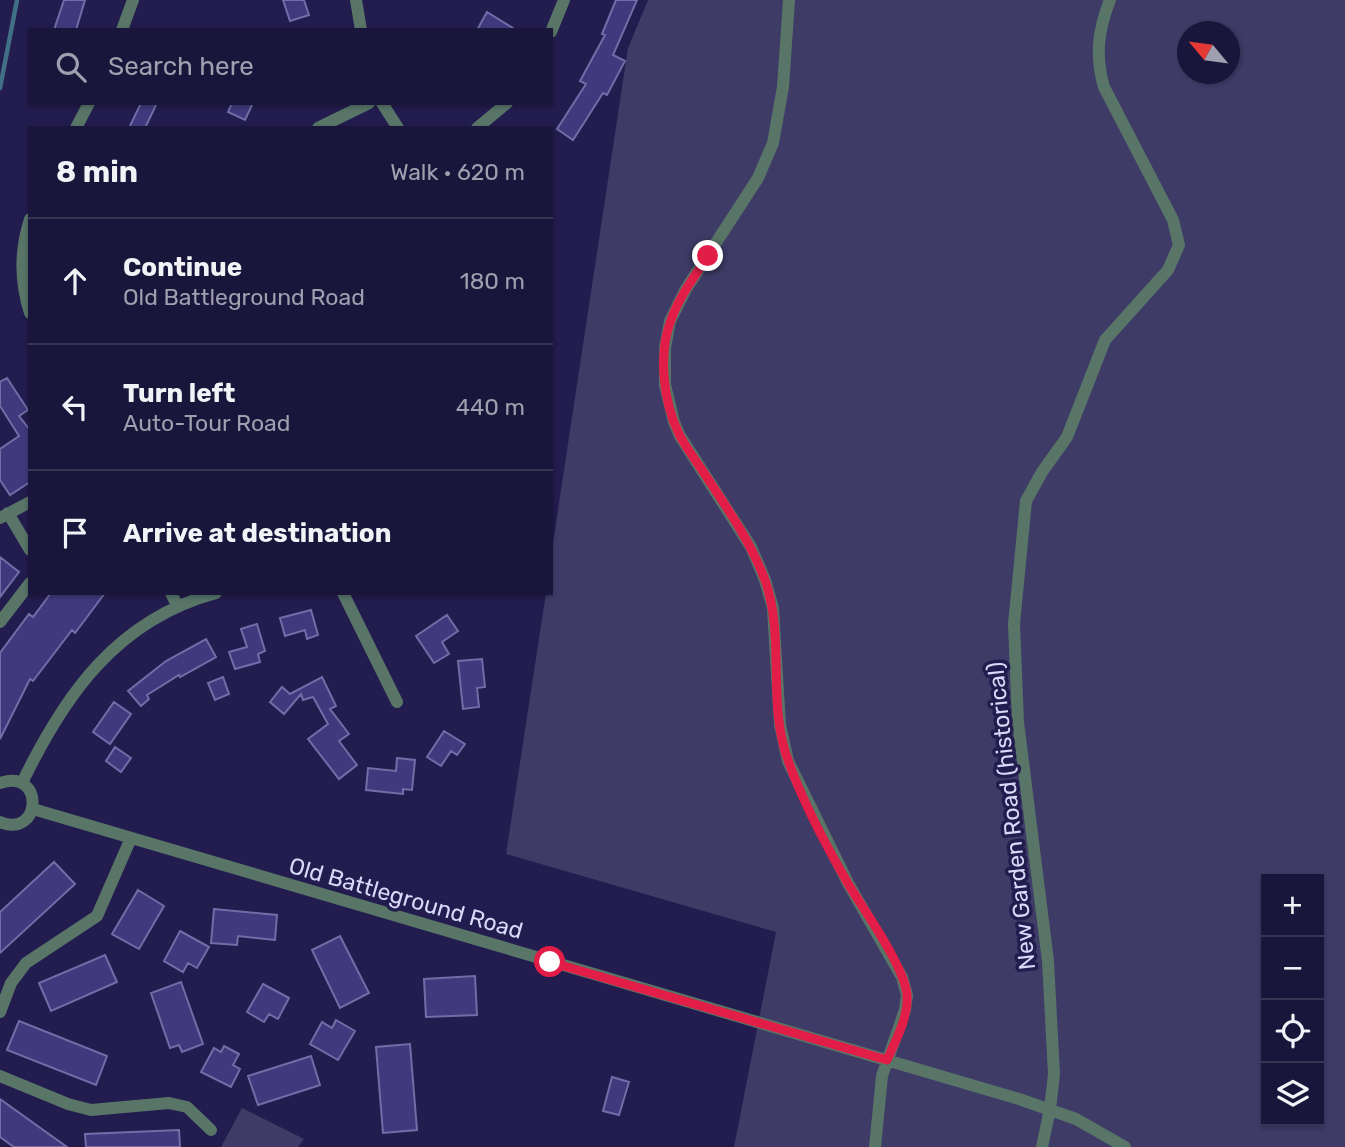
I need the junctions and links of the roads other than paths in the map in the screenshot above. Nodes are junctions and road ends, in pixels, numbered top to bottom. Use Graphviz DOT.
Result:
graph roads {
  1 [pos="133,0"];
  2 [pos="356,0"];
  3 [pos="564,0"];
  4 [pos="789,0"];
  5 [pos="1110,0"];
  6 [pos="123,28"];
  7 [pos="361,28"];
  8 [pos="553,28"];
  9 [pos="88,105"];
  10 [pos="365,105"];
  11 [pos="383,105"];
  12 [pos="504,105"];
  13 [pos="77,126"];
  14 [pos="322,126"];
  15 [pos="397,126"];
  16 [pos="479,126"];
  17 [pos="28,225"];
  18 [pos="28,306"];
  19 [pos="28,503"];
  20 [pos="4,515"];
  21 [pos="28,547"];
  22 [pos="28,586"];
  23 [pos="172,595"];
  24 [pos="211,595"];
  25 [pos="344,595"];
  26 [pos="178,607"];
  27 [pos="0,621"];
  28 [pos="397,702"];
  29 [pos="0,783"];
  30 [pos="22,783"];
  31 [pos="33,809"];
  32 [pos="1,825"];
  33 [pos="131,838"];
  34 [pos="0,1012"];
  35 [pos="887,1060"];
  36 [pos="0,1076"];
  37 [pos="1050,1109"];
  38 [pos="211,1130"];
  39 [pos="875,1147"];
  40 [pos="1042,1147"];
  41 [pos="1125,1147"];
  1 -- 6 [label="street"];
  2 -- 7 [label="street"];
  3 -- 8 [label="street"];
  4 -- 35 [label="street"];
  5 -- 37 [label="street, New Garden Road (historical)"];
  9 -- 13 [label="street"];
  10 -- 14 [label="street"];
  11 -- 15 [label="street"];
  12 -- 16 [label="street"];
  17 -- 18 [label="street"];
  19 -- 20 [label="street"];
  20 -- 21 [label="street"];
  22 -- 27 [label="street"];
  23 -- 26 [label="street"];
  24 -- 26 [label="street"];
  25 -- 28 [label="street"];
  26 -- 30 [label="street"];
  29 -- 30 [label="street"];
  30 -- 31 [label="street"];
  31 -- 32 [label="street"];
  31 -- 33 [label="street, Old Battleground Road"];
  33 -- 34 [label="street"];
  33 -- 35 [label="street, Old Battleground Road"];
  35 -- 37 [label="street, Old Battleground Road"];
  35 -- 39 [label="street"];
  36 -- 38 [label="street"];
  37 -- 40 [label="street, New Garden Road (historical)"];
  37 -- 41 [label="street, Old Battleground Road"];
}
